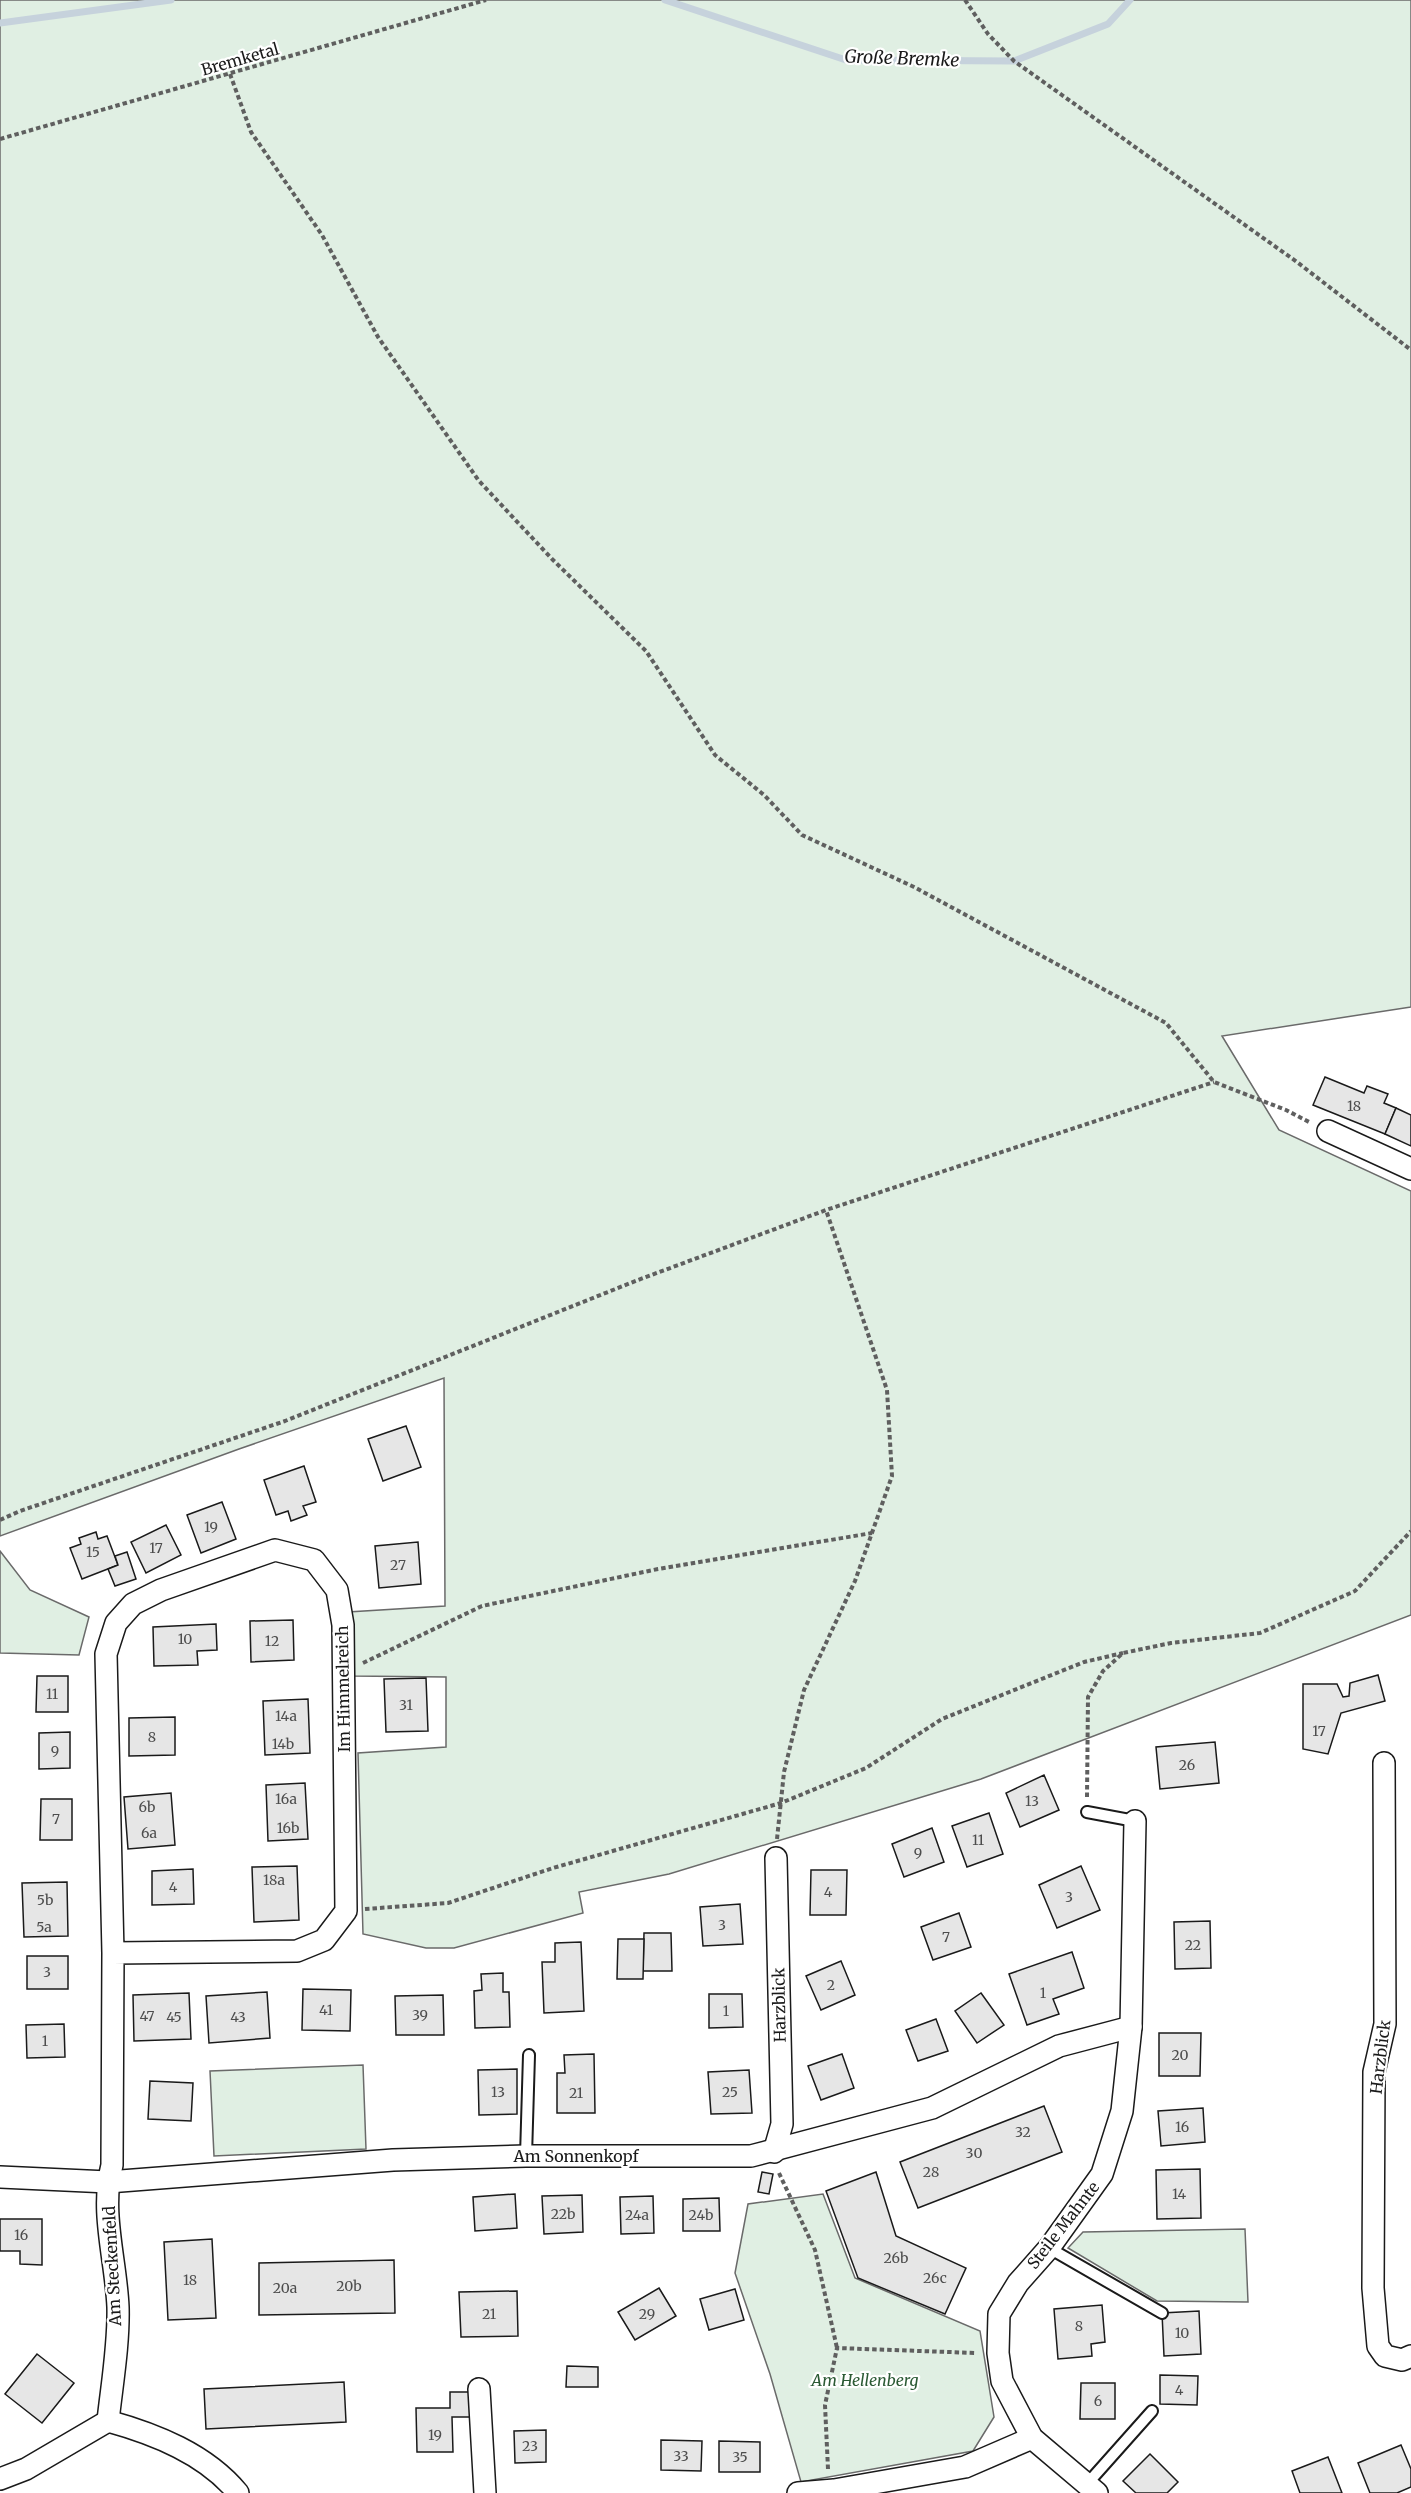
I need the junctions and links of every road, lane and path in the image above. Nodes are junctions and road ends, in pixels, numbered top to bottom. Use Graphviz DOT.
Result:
graph roads {
  1 [pos="486,0"];
  2 [pos="965,0"];
  3 [pos="230,74"];
  4 [pos="0,139"];
  5 [pos="1411,350"];
  6 [pos="1214,1082"];
  7 [pos="1328,1131"];
  8 [pos="1411,1169"];
  9 [pos="826,1210"];
  10 [pos="0,1520"];
  11 [pos="1411,1531"];
  12 [pos="872,1533"];
  13 [pos="1123,1653"];
  14 [pos="344,1672"];
  15 [pos="1384,1763"];
  16 [pos="781,1803"];
  17 [pos="1087,1812"];
  18 [pos="1135,1821"];
  19 [pos="776,1858"];
  20 [pos="346,1911"];
  21 [pos="113,1953"];
  22 [pos="1131,2027"];
  23 [pos="529,2055"];
  24 [pos="774,2152"];
  25 [pos="526,2156"];
  26 [pos="0,2177"];
  27 [pos="108,2182"];
  28 [pos="1049,2248"];
  29 [pos="1162,2313"];
  30 [pos="837,2348"];
  31 [pos="998,2353"];
  32 [pos="1411,2356"];
  33 [pos="479,2389"];
  34 [pos="1152,2411"];
  35 [pos="108,2421"];
  36 [pos="1032,2438"];
  37 [pos="0,2479"];
  38 [pos="1092,2489"];
  39 [pos="834,2490"];
  40 [pos="238,2493"];
  41 [pos="485,2493"];
  42 [pos="798,2493"];
  1 -- 3 [label="path, Bremketal"];
  2 -- 5 [label="path"];
  3 -- 4 [label="path, Bremketal"];
  3 -- 6 [label="path"];
  6 -- 7 [label="path"];
  6 -- 9 [label="path"];
  7 -- 8 [label="street"];
  9 -- 10 [label="path"];
  9 -- 12 [label="path"];
  11 -- 13 [label="path"];
  12 -- 14 [label="path"];
  12 -- 16 [label="path"];
  13 -- 16 [label="path"];
  13 -- 17 [label="path"];
  14 -- 20 [label="street, Im Himmelreich"];
  14 -- 21 [label="street, Im Himmelreich"];
  15 -- 32 [label="street, Harzblick"];
  16 -- 19 [label="path"];
  16 -- 20 [label="path"];
  17 -- 18 [label="lane, Steile Mahnte"];
  18 -- 22 [label="street, Steile Mahnte"];
  19 -- 24 [label="street, Harzblick"];
  20 -- 21 [label="street"];
  21 -- 27 [label="street, Im Himmelreich"];
  22 -- 24 [label="street, Am Sonnenkopf"];
  22 -- 28 [label="street, Steile Mahnte"];
  23 -- 25 [label="lane"];
  24 -- 25 [label="street, Am Sonnenkopf"];
  24 -- 30 [label="path"];
  25 -- 27 [label="street, Am Sonnenkopf"];
  26 -- 27 [label="street, Am Sonnenkopf"];
  27 -- 35 [label="street, Am Steckenfeld"];
  28 -- 29 [label="lane"];
  28 -- 31 [label="street, Steile Mahnte"];
  30 -- 31 [label="path"];
  30 -- 39 [label="path"];
  31 -- 36 [label="street, Steile Mahnte"];
  33 -- 41 [label="street"];
  34 -- 38 [label="lane"];
  35 -- 37 [label="street"];
  35 -- 40 [label="street"];
  36 -- 38 [label="street, Steile Mahnte"];
  36 -- 39 [label="street"];
  39 -- 42 [label="street"];
}
